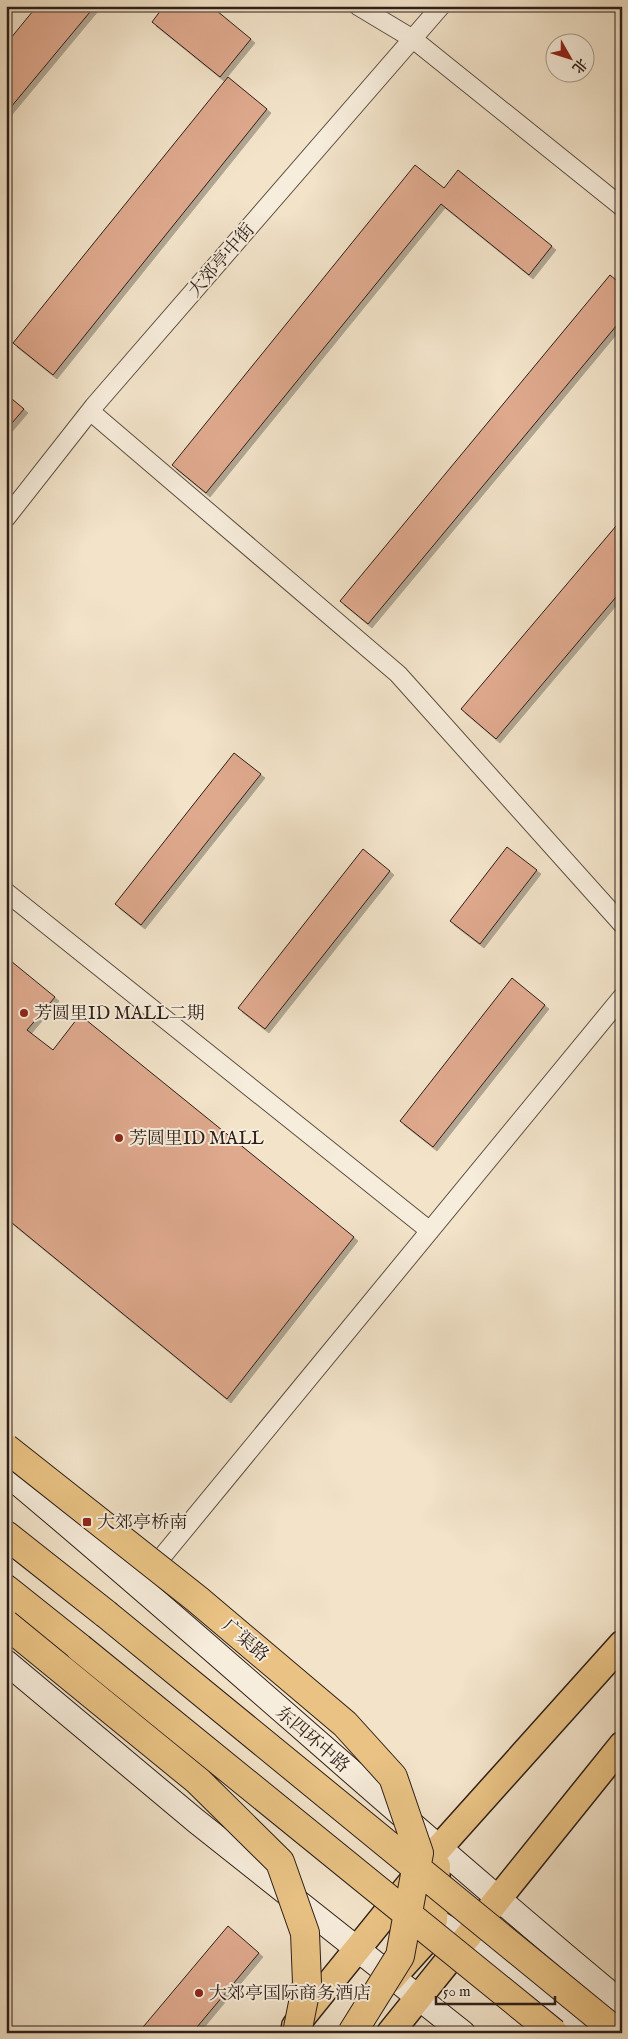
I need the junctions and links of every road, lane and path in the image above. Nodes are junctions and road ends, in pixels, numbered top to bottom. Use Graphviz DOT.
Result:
graph roads {
  1 [pos="358,6"];
  2 [pos="441,6"];
  3 [pos="413,39"];
  4 [pos="622,207"];
  5 [pos="90,411"];
  6 [pos="6,518"];
  7 [pos="6,892"];
  8 [pos="622,924"];
  9 [pos="622,997"];
  10 [pos="430,1231"];
  11 [pos="6,1448"];
  12 [pos="6,1473"];
  13 [pos="6,1536"];
  14 [pos="138,1586"];
  15 [pos="6,1589"];
  16 [pos="6,1624"];
  17 [pos="622,1644"];
  18 [pos="6,1662"];
  19 [pos="622,1746"];
  20 [pos="438,1848"];
  21 [pos="397,1899"];
  22 [pos="497,1900"];
  23 [pos="431,1928"];
  24 [pos="467,1939"];
  25 [pos="359,1949"];
  26 [pos="449,1961"];
  27 [pos="393,1977"];
  28 [pos="419,1998"];
  29 [pos="622,2003"];
  30 [pos="290,2033"];
  31 [pos="297,2033"];
  32 [pos="350,2033"];
  33 [pos="390,2033"];
  34 [pos="463,2033"];
  35 [pos="537,2033"];
  36 [pos="554,2033"];
  37 [pos="583,2033"];
  38 [pos="618,2033"];
  1 -- 3 [label="street"];
  2 -- 3 [label="street, 大郊亭中街"];
  3 -- 4 [label="street"];
  3 -- 5 [label="street, 大郊亭中街"];
  5 -- 6 [label="street, 大郊亭中街"];
  5 -- 8 [label="street"];
  7 -- 10 [label="street"];
  9 -- 10 [label="street"];
  10 -- 14 [label="street"];
  11 -- 32 [label="highway, 广渠路, bridge"];
  12 -- 14 [label="main road, 东四环中路"];
  13 -- 38 [label="highway, 东四环中路, bridge"];
  14 -- 20 [label="main road, 东四环中路"];
  15 -- 36 [label="highway, bridge"];
  16 -- 31 [label="highway, bridge"];
  17 -- 20 [label="main road"];
  18 -- 25 [label="main road"];
  19 -- 22 [label="main road"];
  20 -- 21 [label="main road"];
  20 -- 22 [label="main road, 东四环中路"];
  20 -- 23 [label="main road"];
  21 -- 23 [label="main road"];
  21 -- 25 [label="main road"];
  22 -- 24 [label="main road"];
  22 -- 29 [label="main road, 东四环中路"];
  23 -- 24 [label="main road"];
  23 -- 26 [label="main road"];
  23 -- 27 [label="main road"];
  24 -- 26 [label="main road"];
  24 -- 37 [label="main road"];
  25 -- 27 [label="main road"];
  25 -- 30 [label="main road"];
  26 -- 28 [label="main road"];
  26 -- 35 [label="main road"];
  27 -- 28 [label="main road"];
  27 -- 32 [label="main road"];
  28 -- 33 [label="main road"];
  28 -- 34 [label="main road"];
}
